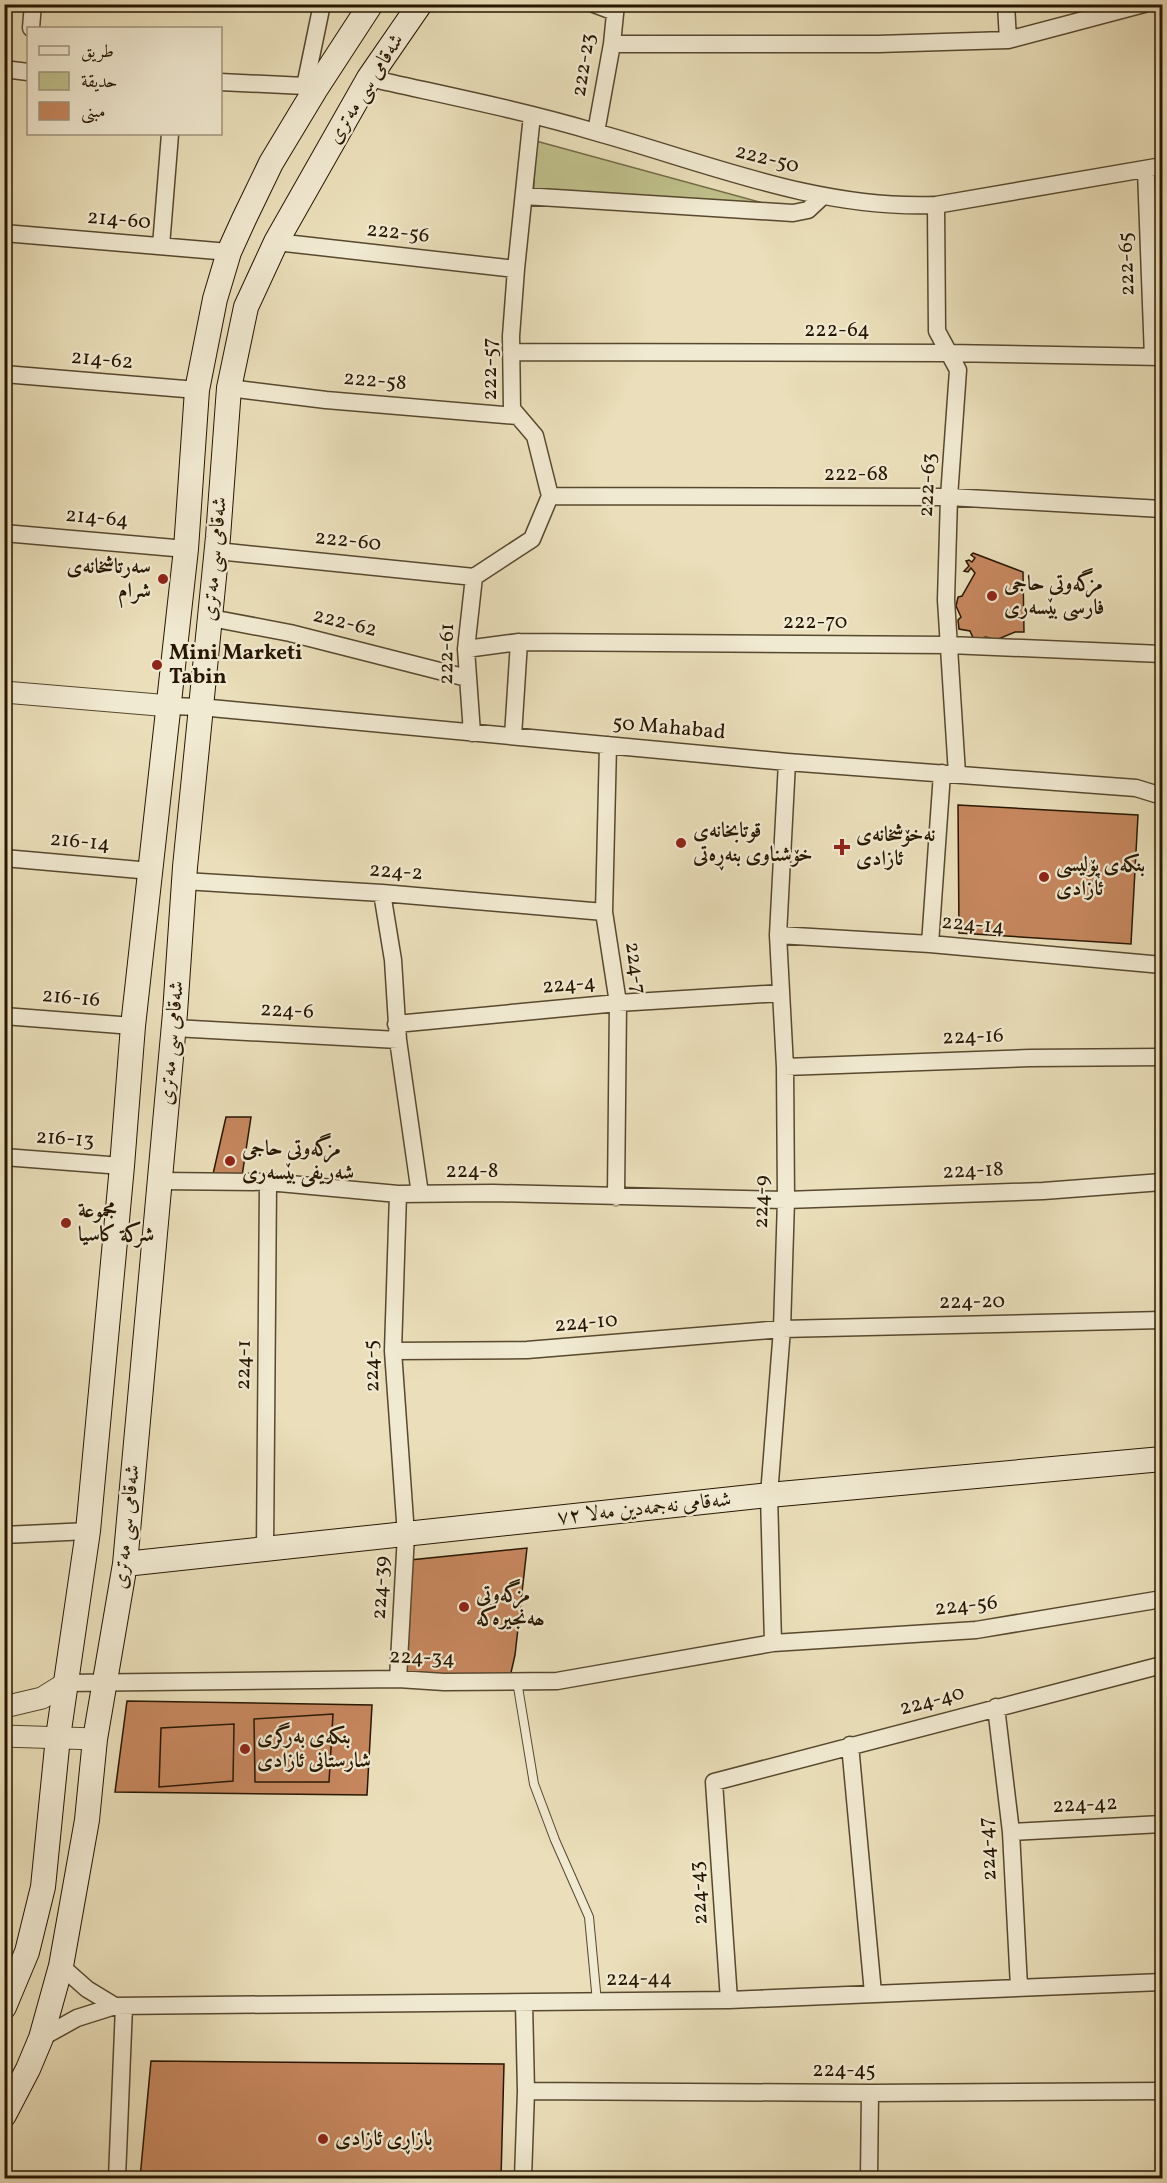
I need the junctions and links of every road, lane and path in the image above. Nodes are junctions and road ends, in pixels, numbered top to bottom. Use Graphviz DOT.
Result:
graph roads {
  1 [pos="33,4"];
  2 [pos="322,4"];
  3 [pos="371,4"];
  4 [pos="420,4"];
  5 [pos="594,4"];
  6 [pos="1006,4"];
  7 [pos="1144,4"];
  8 [pos="615,8"];
  9 [pos="31,27"];
  10 [pos="1008,40"];
  11 [pos="612,44"];
  12 [pos="27,68"];
  13 [pos="4,69"];
  14 [pos="369,78"];
  15 [pos="222,82"];
  16 [pos="310,88"];
  17 [pos="532,115"];
  18 [pos="596,132"];
  19 [pos="170,135"];
  20 [pos="271,163"];
  21 [pos="1162,166"];
  22 [pos="1146,171"];
  23 [pos="308,184"];
  24 [pos="524,196"];
  25 [pos="823,196"];
  26 [pos="936,205"];
  27 [pos="4,233"];
  28 [pos="276,242"];
  29 [pos="161,246"];
  30 [pos="229,252"];
  31 [pos="516,269"];
  32 [pos="512,352"];
  33 [pos="948,353"];
  34 [pos="1158,357"];
  35 [pos="4,374"];
  36 [pos="229,388"];
  37 [pos="197,390"];
  38 [pos="517,416"];
  39 [pos="550,496"];
  40 [pos="949,497"];
  41 [pos="1162,509"];
  42 [pos="4,532"];
  43 [pos="186,549"];
  44 [pos="217,551"];
  45 [pos="474,577"];
  46 [pos="211,618"];
  47 [pos="519,642"];
  48 [pos="949,645"];
  49 [pos="466,649"];
  50 [pos="1162,654"];
  51 [pos="467,678"];
  52 [pos="4,692"];
  53 [pos="170,706"];
  54 [pos="200,707"];
  55 [pos="472,733"];
  56 [pos="513,736"];
  57 [pos="608,746"];
  58 [pos="787,762"];
  59 [pos="950,773"];
  60 [pos="1162,796"];
  61 [pos="4,858"];
  62 [pos="151,871"];
  63 [pos="184,881"];
  64 [pos="382,893"];
  65 [pos="604,912"];
  66 [pos="778,935"];
  67 [pos="930,944"];
  68 [pos="1162,965"];
  69 [pos="781,993"];
  70 [pos="618,1003"];
  71 [pos="4,1016"];
  72 [pos="133,1026"];
  73 [pos="174,1028"];
  74 [pos="397,1032"];
  75 [pos="1162,1057"];
  76 [pos="785,1066"];
  77 [pos="4,1157"];
  78 [pos="122,1166"];
  79 [pos="159,1181"];
  80 [pos="268,1182"];
  81 [pos="1162,1182"];
  82 [pos="398,1194"];
  83 [pos="420,1194"];
  84 [pos="616,1197"];
  85 [pos="786,1200"];
  86 [pos="1162,1320"];
  87 [pos="782,1329"];
  88 [pos="393,1351"];
  89 [pos="1162,1459"];
  90 [pos="769,1495"];
  91 [pos="88,1531"];
  92 [pos="406,1535"];
  93 [pos="4,1536"];
  94 [pos="264,1550"];
  95 [pos="125,1564"];
  96 [pos="1162,1599"];
  97 [pos="773,1643"];
  98 [pos="1162,1665"];
  99 [pos="398,1679"];
  100 [pos="517,1681"];
  101 [pos="66,1683"];
  102 [pos="105,1683"];
  103 [pos="4,1707"];
  104 [pos="996,1707"];
  105 [pos="4,1736"];
  106 [pos="58,1737"];
  107 [pos="95,1739"];
  108 [pos="850,1745"];
  109 [pos="714,1782"];
  110 [pos="1162,1824"];
  111 [pos="1011,1832"];
  112 [pos="62,1966"];
  113 [pos="1162,1982"];
  114 [pos="1019,1987"];
  115 [pos="873,1993"];
  116 [pos="729,2000"];
  117 [pos="597,2002"];
  118 [pos="524,2003"];
  119 [pos="120,2006"];
  120 [pos="4,2007"];
  121 [pos="41,2038"];
  122 [pos="526,2091"];
  123 [pos="1162,2091"];
  124 [pos="870,2093"];
  125 [pos="4,2115"];
  126 [pos="117,2178"];
  127 [pos="523,2178"];
  128 [pos="869,2178"];
  1 -- 9 [label="street"];
  2 -- 16 [label="street"];
  3 -- 16 [label="main road, شەقامی سی مەتری"];
  4 -- 14 [label="main road, شەقامی سی مەتری"];
  5 -- 8 [label="street"];
  6 -- 10 [label="street"];
  7 -- 10 [label="street"];
  8 -- 11 [label="street, 222-23"];
  10 -- 11 [label="street"];
  11 -- 18 [label="street, 222-23"];
  12 -- 13 [label="street"];
  14 -- 17 [label="street, 222-50"];
  14 -- 23 [label="main road, شەقامی سی مەتری"];
  15 -- 16 [label="street"];
  16 -- 20 [label="main road, شەقامی سی مەتری"];
  17 -- 18 [label="street, 222-50"];
  17 -- 24 [label="street, 222-57"];
  18 -- 25 [label="street, 222-50"];
  19 -- 29 [label="street"];
  20 -- 23 [label="main road"];
  20 -- 30 [label="main road, شەقامی سی مەتری"];
  21 -- 22 [label="street, 222-50"];
  22 -- 26 [label="street, 222-50"];
  22 -- 34 [label="street, 222-65"];
  23 -- 28 [label="main road, شەقامی سی مەتری"];
  24 -- 25 [label="street"];
  24 -- 31 [label="street, 222-57"];
  25 -- 26 [label="street, 222-50"];
  26 -- 33 [label="street, 222-63"];
  27 -- 29 [label="street, 214-60"];
  28 -- 31 [label="street, 222-56"];
  28 -- 36 [label="main road, شەقامی سی مەتری"];
  29 -- 30 [label="street, 214-60"];
  30 -- 37 [label="main road, شەقامی سی مەتری"];
  31 -- 32 [label="street, 222-57"];
  32 -- 33 [label="street, 222-64"];
  32 -- 38 [label="street, 222-57"];
  33 -- 34 [label="street, 222-64"];
  33 -- 40 [label="street, 222-63"];
  35 -- 37 [label="street, 214-62"];
  36 -- 38 [label="street, 222-58"];
  36 -- 44 [label="main road, شەقامی سی مەتری"];
  37 -- 43 [label="main road, شەقامی سی مەتری"];
  38 -- 39 [label="street, 222-57"];
  39 -- 40 [label="street, 222-68"];
  39 -- 45 [label="street"];
  40 -- 41 [label="street, 222-68"];
  40 -- 48 [label="street, 222-63"];
  42 -- 43 [label="street, 214-64"];
  43 -- 53 [label="main road, شەقامی سی مەتری"];
  44 -- 45 [label="street, 222-60"];
  44 -- 46 [label="main road, شەقامی سی مەتری"];
  45 -- 49 [label="street, 222-61"];
  46 -- 51 [label="street, 222-62"];
  46 -- 54 [label="main road, شەقامی سی مەتری"];
  47 -- 48 [label="street, 222-70"];
  47 -- 49 [label="street, 222-70"];
  47 -- 56 [label="street"];
  48 -- 50 [label="street, 222-70"];
  48 -- 59 [label="street, 222-63"];
  49 -- 51 [label="street, 222-61"];
  51 -- 55 [label="street, 222-61"];
  52 -- 53 [label="street"];
  53 -- 54 [label="street, 50 Mahabad"];
  53 -- 62 [label="main road, شەقامی سی مەتری"];
  54 -- 55 [label="street, 50 Mahabad"];
  54 -- 63 [label="main road, شەقامی سی مەتری"];
  55 -- 56 [label="street, 50 Mahabad"];
  56 -- 57 [label="street, 50 Mahabad"];
  57 -- 58 [label="street, 50 Mahabad"];
  57 -- 65 [label="street, 224-7"];
  58 -- 59 [label="street, 50 Mahabad"];
  58 -- 66 [label="street, 224-9"];
  59 -- 60 [label="street, 50 Mahabad"];
  59 -- 67 [label="street, 222-63"];
  61 -- 62 [label="street, 216-14"];
  62 -- 72 [label="main road, شەقامی سی مەتری"];
  63 -- 64 [label="street, 224-2"];
  63 -- 73 [label="main road, شەقامی سی مەتری"];
  64 -- 65 [label="street, 224-2"];
  64 -- 74 [label="street"];
  65 -- 70 [label="street, 224-7"];
  66 -- 67 [label="street, 224-14"];
  66 -- 69 [label="street, 224-9"];
  67 -- 68 [label="street, 224-14"];
  69 -- 70 [label="street, 224-4"];
  69 -- 76 [label="street, 224-9"];
  70 -- 74 [label="street, 224-4"];
  70 -- 84 [label="street, 224-7"];
  71 -- 72 [label="street, 216-16"];
  72 -- 78 [label="main road, شەقامی سی مەتری"];
  73 -- 74 [label="street, 224-6"];
  73 -- 79 [label="main road, شەقامی سی مەتری"];
  74 -- 83 [label="street"];
  75 -- 76 [label="street, 224-16"];
  76 -- 85 [label="street, 224-9"];
  77 -- 78 [label="street, 216-13"];
  78 -- 91 [label="main road, شەقامی سی مەتری"];
  79 -- 80 [label="street, 224-8"];
  79 -- 95 [label="main road, شەقامی سی مەتری"];
  80 -- 82 [label="street, 224-8"];
  80 -- 94 [label="street, 224-1"];
  81 -- 85 [label="street, 224-18"];
  82 -- 83 [label="street, 224-8"];
  82 -- 88 [label="street, 224-5"];
  83 -- 84 [label="street, 224-8"];
  84 -- 85 [label="street, 224-8"];
  85 -- 87 [label="street, 224-9"];
  86 -- 87 [label="street, 224-20"];
  87 -- 88 [label="street, 224-10"];
  87 -- 90 [label="street, 224-9"];
  88 -- 92 [label="street, 224-5"];
  89 -- 90 [label="main road, شەقامی نەجمەدین مەلا ٧٢"];
  90 -- 92 [label="main road, شەقامی نەجمەدین مەلا ٧٢"];
  90 -- 97 [label="street, 224-9"];
  91 -- 93 [label="street"];
  91 -- 101 [label="main road, شەقامی سی مەتری"];
  92 -- 94 [label="main road, شەقامی نەجمەدین مەلا ٧٢"];
  92 -- 99 [label="street, 224-39"];
  94 -- 95 [label="main road, شەقامی نەجمەدین مەلا ٧٢"];
  95 -- 102 [label="main road, شەقامی سی مەتری"];
  96 -- 97 [label="street, 224-56"];
  97 -- 100 [label="street, 224-34"];
  98 -- 104 [label="street, 224-40"];
  99 -- 100 [label="street, 224-34"];
  99 -- 102 [label="street, 224-34"];
  100 -- 117 [label="lane"];
  101 -- 102 [label="street, 224-34"];
  101 -- 103 [label="street"];
  101 -- 106 [label="main road, شەقامی سی مەتری"];
  102 -- 107 [label="main road, شەقامی سی مەتری"];
  104 -- 108 [label="street, 224-40"];
  104 -- 111 [label="street, 224-47"];
  105 -- 106 [label="street"];
  106 -- 107 [label="street"];
  106 -- 120 [label="main road, شەقامی سی مەتری"];
  107 -- 112 [label="main road, شەقامی سی مەتری"];
  108 -- 109 [label="street, 224-40"];
  108 -- 115 [label="street"];
  109 -- 116 [label="street, 224-43"];
  110 -- 111 [label="street, 224-42"];
  111 -- 114 [label="street, 224-47"];
  112 -- 119 [label="street"];
  112 -- 121 [label="main road, شەقامی سی مەتری"];
  113 -- 114 [label="street, 224-44"];
  114 -- 115 [label="street, 224-44"];
  115 -- 116 [label="street, 224-44"];
  116 -- 117 [label="street, 224-44"];
  117 -- 118 [label="street, 224-44"];
  118 -- 119 [label="street, 224-44"];
  118 -- 122 [label="street"];
  119 -- 121 [label="street, 224-44"];
  119 -- 126 [label="street"];
  121 -- 125 [label="main road, شەقامی سی مەتری"];
  122 -- 124 [label="street, 224-45"];
  122 -- 127 [label="street"];
  123 -- 124 [label="street, 224-45"];
  124 -- 128 [label="street"];
}
